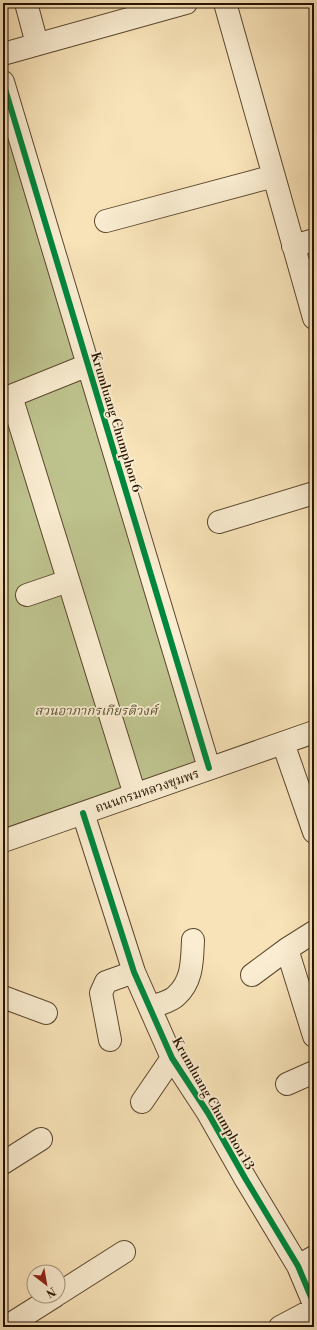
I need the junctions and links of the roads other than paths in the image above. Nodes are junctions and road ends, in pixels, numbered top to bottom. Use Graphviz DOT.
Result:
graph roads {
  1 [pos="26,3"];
  2 [pos="186,3"];
  3 [pos="225,3"];
  4 [pos="38,44"];
  5 [pos="3,54"];
  6 [pos="3,82"];
  7 [pos="274,176"];
  8 [pos="106,221"];
  9 [pos="314,240"];
  10 [pos="293,246"];
  11 [pos="314,318"];
  12 [pos="88,365"];
  13 [pos="314,493"];
  14 [pos="219,522"];
  15 [pos="68,581"];
  16 [pos="27,595"];
  17 [pos="314,732"];
  18 [pos="283,743"];
  19 [pos="209,768"];
  20 [pos="135,795"];
  21 [pos="83,813"];
  22 [pos="314,832"];
  23 [pos="3,841"];
  24 [pos="314,932"];
  25 [pos="193,940"];
  26 [pos="286,949"];
  27 [pos="134,972"];
  28 [pos="252,975"];
  29 [pos="3,998"];
  30 [pos="150,1008"];
  31 [pos="46,1013"];
  32 [pos="314,1036"];
  33 [pos="110,1040"];
  34 [pos="172,1058"];
  35 [pos="314,1072"];
  36 [pos="287,1084"];
  37 [pos="142,1102"];
  38 [pos="41,1139"];
  39 [pos="3,1163"];
  40 [pos="124,1252"];
  41 [pos="306,1262"];
  42 [pos="66,1289"];
  43 [pos="42,1304"];
  44 [pos="314,1304"];
  45 [pos="314,1309"];
  46 [pos="6,1327"];
  47 [pos="280,1327"];
  1 -- 4 [label="street"];
  2 -- 4 [label="street"];
  3 -- 7 [label="street"];
  4 -- 5 [label="street"];
  6 -- 12 [label="street, Krumluang Chumphon 6"];
  7 -- 8 [label="street"];
  7 -- 10 [label="street"];
  9 -- 10 [label="street"];
  10 -- 11 [label="street"];
  12 -- 15 [label="street"];
  12 -- 19 [label="street, Krumluang Chumphon 6"];
  13 -- 14 [label="street"];
  15 -- 16 [label="street"];
  15 -- 20 [label="street"];
  17 -- 18 [label="street, ถนนกรมหลวงชุมพร"];
  18 -- 19 [label="street, ถนนกรมหลวงชุมพร"];
  18 -- 22 [label="street"];
  19 -- 20 [label="street, ถนนกรมหลวงชุมพร"];
  20 -- 21 [label="street, ถนนกรมหลวงชุมพร"];
  21 -- 23 [label="street, ถนนกรมหลวงชุมพร"];
  21 -- 27 [label="street, Krumluang Chumphon 13"];
  24 -- 26 [label="street"];
  25 -- 30 [label="street"];
  26 -- 28 [label="street"];
  26 -- 32 [label="street"];
  27 -- 30 [label="street, Krumluang Chumphon 13"];
  27 -- 33 [label="street"];
  29 -- 31 [label="street"];
  30 -- 34 [label="street, Krumluang Chumphon 13"];
  34 -- 37 [label="street"];
  34 -- 41 [label="street, Krumluang Chumphon 13"];
  35 -- 36 [label="street"];
  38 -- 39 [label="street"];
  40 -- 42 [label="street"];
  41 -- 44 [label="street, Krumluang Chumphon 13"];
  43 -- 46 [label="street"];
  45 -- 47 [label="street"];
}
